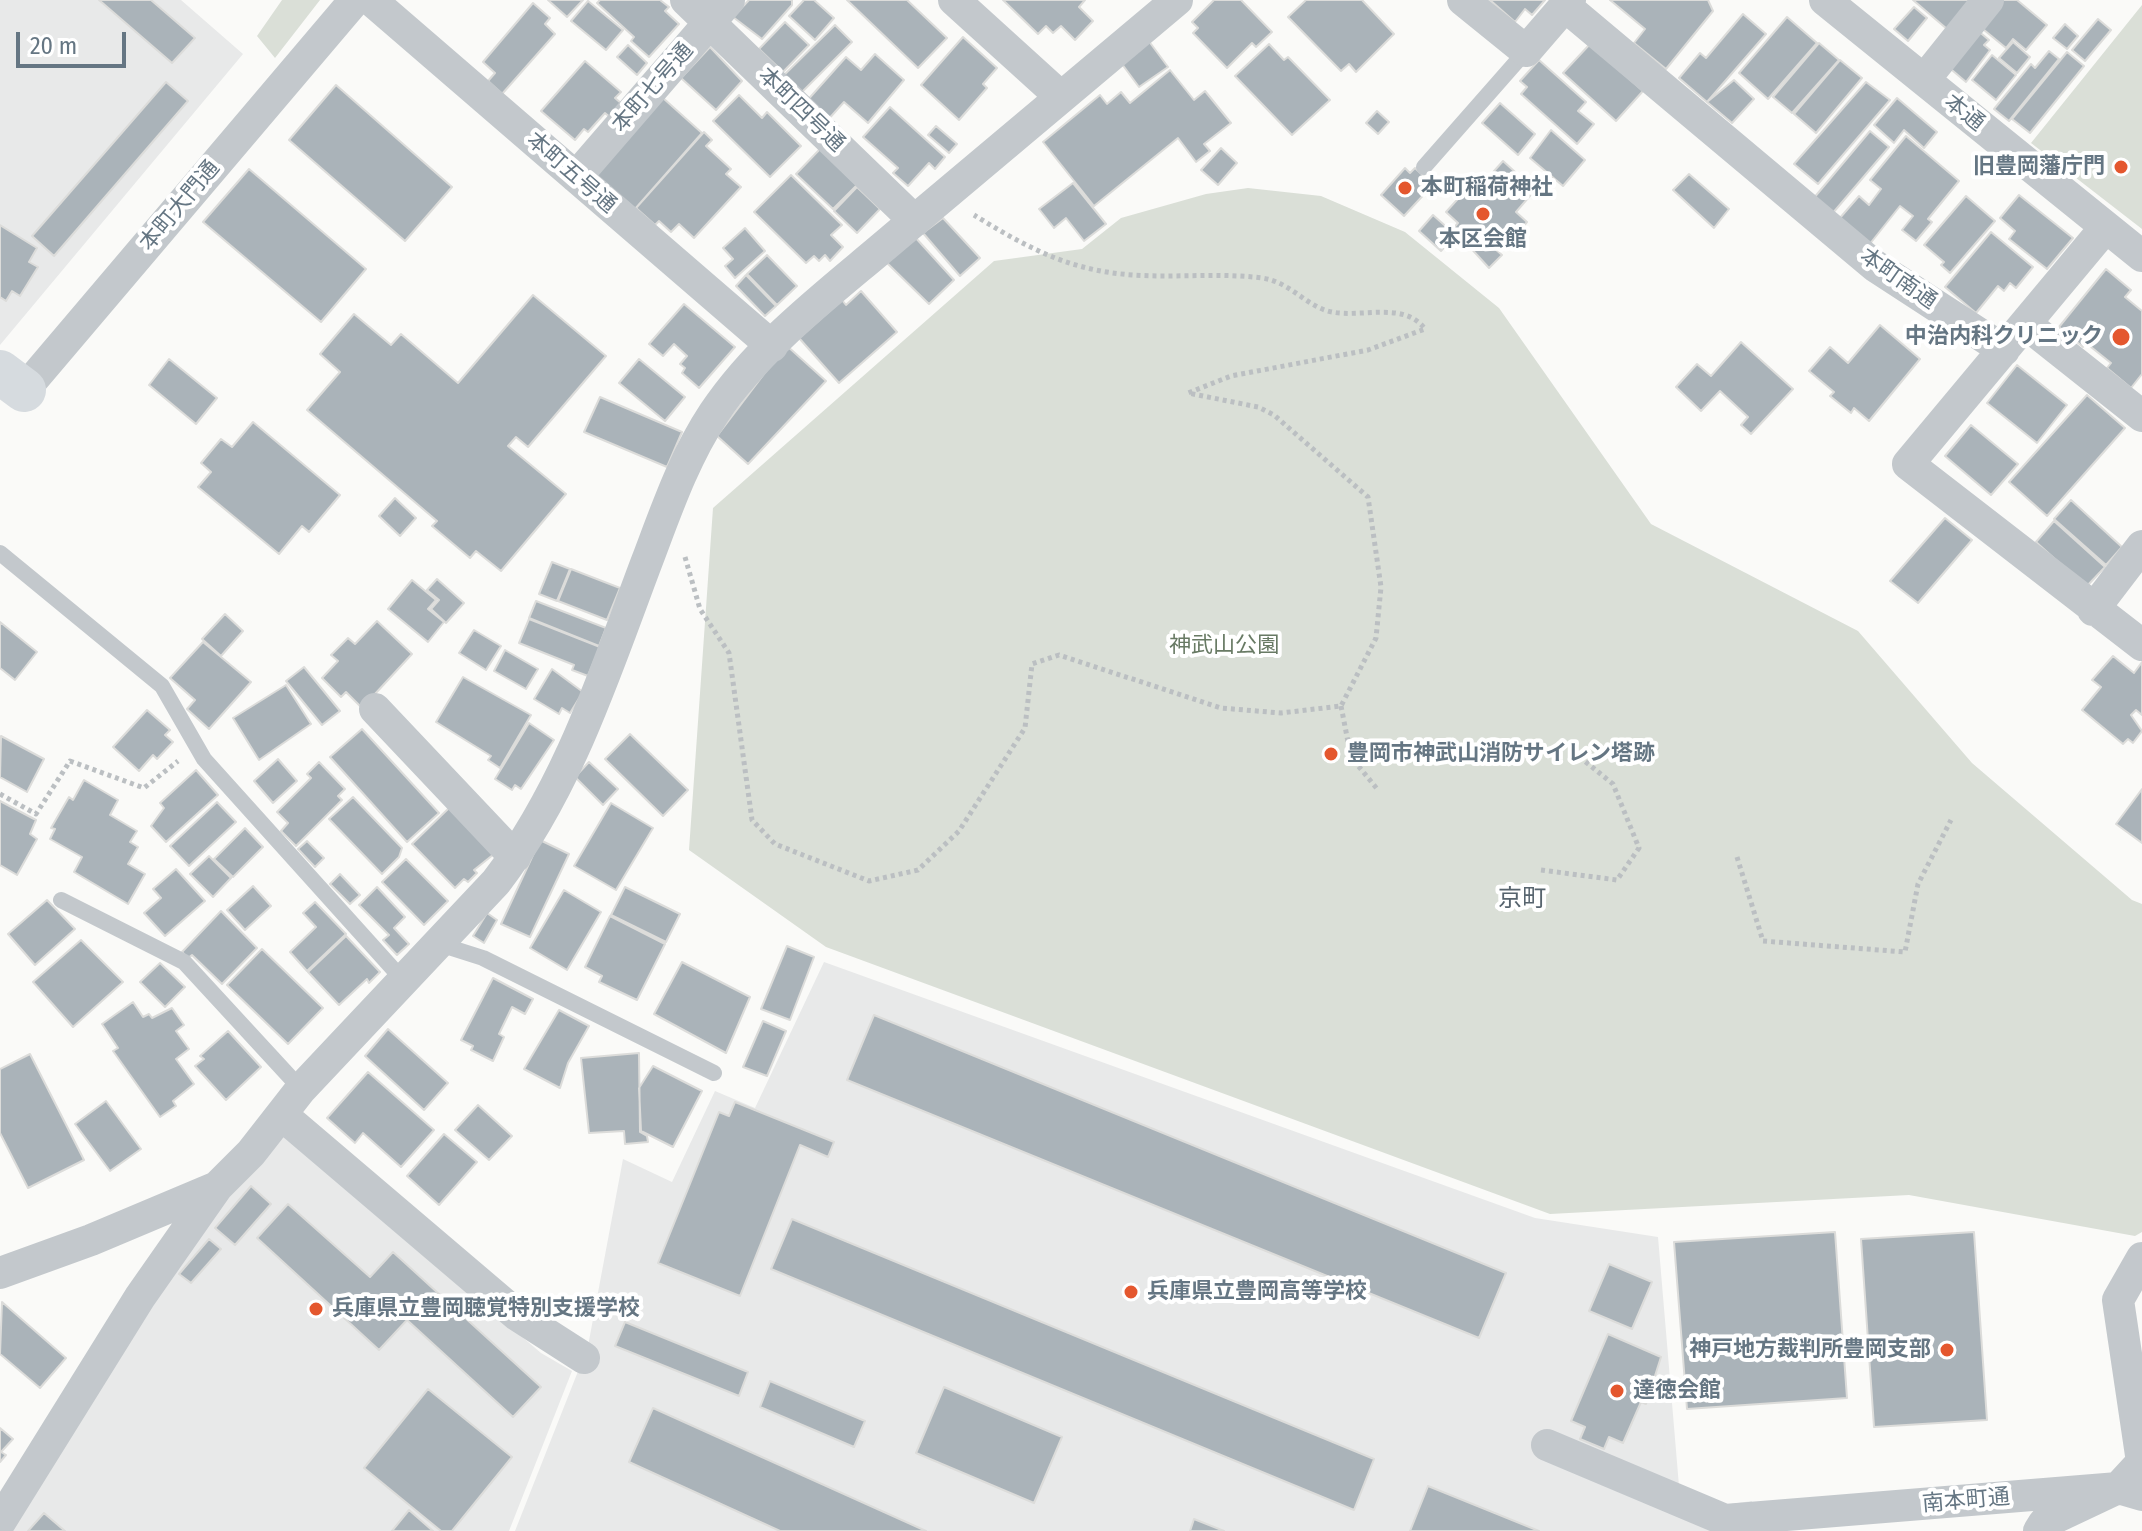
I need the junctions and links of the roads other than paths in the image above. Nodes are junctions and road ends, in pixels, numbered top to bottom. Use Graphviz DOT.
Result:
graph roads {
  1 [pos="355,0"];
  2 [pos="371,0"];
  3 [pos="686,0"];
  4 [pos="954,0"];
  5 [pos="1177,0"];
  6 [pos="1463,0"];
  7 [pos="1825,0"];
  8 [pos="1988,0"];
  9 [pos="1567,3"];
  10 [pos="720,11"];
  11 [pos="1526,51"];
  12 [pos="1924,80"];
  13 [pos="1061,97"];
  14 [pos="1424,167"];
  15 [pos="576,177"];
  16 [pos="915,221"];
  17 [pos="2105,228"];
  18 [pos="2142,256"];
  19 [pos="2026,324"];
  20 [pos="772,346"];
  21 [pos="2004,350"];
  22 [pos="12,381"];
  23 [pos="2142,416"];
  24 [pos="2142,546"];
  25 [pos="0,553"];
  26 [pos="2093,610"];
  27 [pos="2142,645"];
  28 [pos="375,709"];
  29 [pos="515,857"];
  30 [pos="61,900"];
  31 [pos="439,944"];
  32 [pos="403,980"];
  33 [pos="714,1073"];
  34 [pos="301,1089"];
  35 [pos="282,1115"];
  36 [pos="217,1187"];
  37 [pos="2142,1258"];
  38 [pos="0,1273"];
  39 [pos="2133,1347"];
  40 [pos="584,1358"];
  41 [pos="1547,1445"];
  42 [pos="2130,1492"];
  43 [pos="0,1522"];
  44 [pos="2039,1531"];
  1 -- 22 [label="street, 本町大門通"];
  2 -- 15 [label="street, 本町五号通"];
  3 -- 10 [label="street, 本町四号通"];
  4 -- 13 [label="street"];
  5 -- 13 [label="street"];
  6 -- 11 [label="street"];
  7 -- 12 [label="street, 本通"];
  8 -- 12 [label="street"];
  9 -- 11 [label="street, 本町南通"];
  9 -- 21 [label="street, 本町南通"];
  10 -- 15 [label="street, 本町七号通"];
  10 -- 16 [label="street, 本町四号通"];
  11 -- 14 [label="lane"];
  12 -- 17 [label="street, 本通"];
  13 -- 16 [label="street"];
  15 -- 20 [label="street, 本町五号通"];
  16 -- 20 [label="street"];
  17 -- 18 [label="street, 本通"];
  17 -- 19 [label="street"];
  19 -- 21 [label="street"];
  19 -- 23 [label="street"];
  20 -- 29 [label="street"];
  21 -- 26 [label="street"];
  24 -- 26 [label="street"];
  25 -- 32 [label="lane"];
  26 -- 27 [label="street"];
  28 -- 29 [label="street"];
  29 -- 31 [label="street"];
  30 -- 34 [label="lane"];
  31 -- 32 [label="street"];
  31 -- 33 [label="lane"];
  32 -- 34 [label="street"];
  34 -- 35 [label="street"];
  35 -- 36 [label="street"];
  35 -- 40 [label="street"];
  36 -- 38 [label="street"];
  36 -- 43 [label="street"];
  37 -- 39 [label="street"];
  39 -- 42 [label="street"];
  41 -- 42 [label="street, 南本町通"];
  42 -- 44 [label="street"];
}
